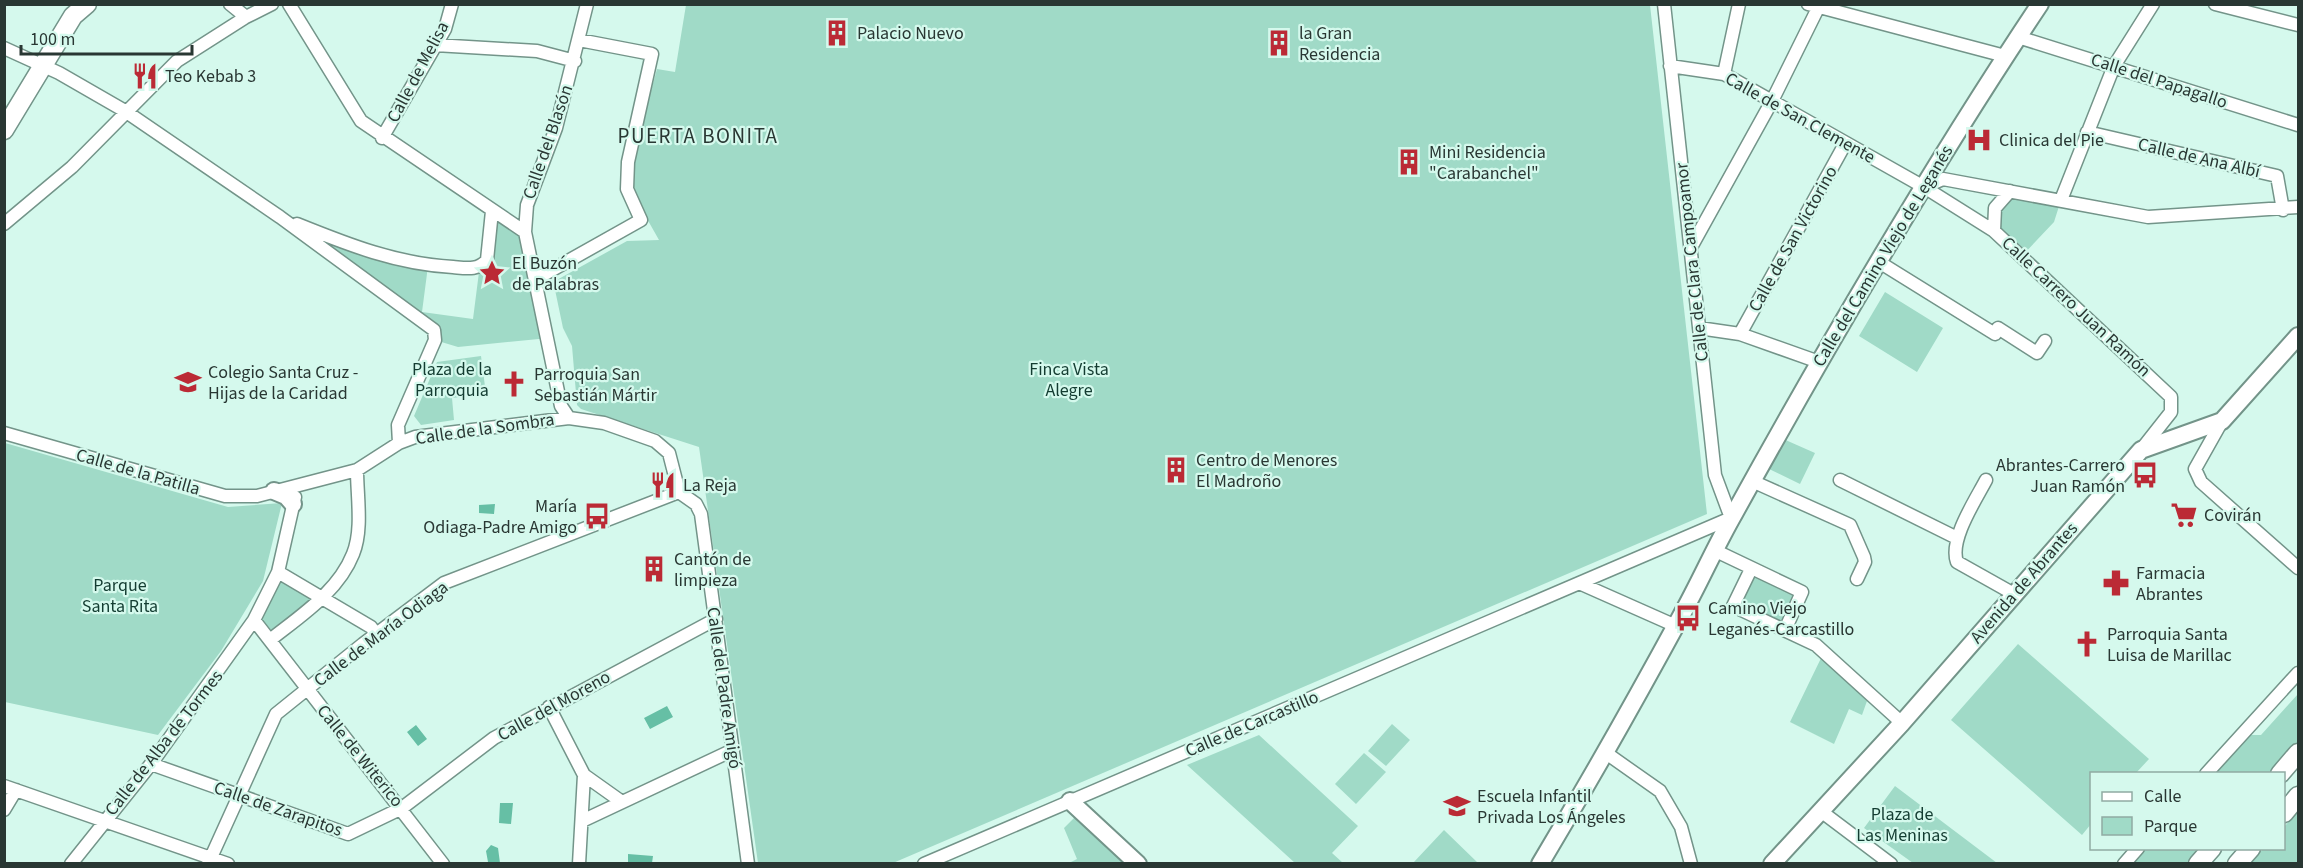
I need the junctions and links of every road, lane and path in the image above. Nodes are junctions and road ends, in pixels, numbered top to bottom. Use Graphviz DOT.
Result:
graph roads {
  1 [pos="87,4"];
  2 [pos="230,4"];
  3 [pos="272,4"];
  4 [pos="289,4"];
  5 [pos="452,4"];
  6 [pos="586,4"];
  7 [pos="1664,4"];
  8 [pos="1739,4"];
  9 [pos="2040,4"];
  10 [pos="2153,4"];
  11 [pos="2215,4"];
  12 [pos="1816,5"];
  13 [pos="246,17"];
  14 [pos="2298,25"];
  15 [pos="2018,37"];
  16 [pos="579,40"];
  17 [pos="435,45"];
  18 [pos="4,48"];
  19 [pos="2005,56"];
  20 [pos="575,62"];
  21 [pos="42,66"];
  22 [pos="1670,66"];
  23 [pos="2114,66"];
  24 [pos="1724,74"];
  25 [pos="1772,101"];
  26 [pos="125,111"];
  27 [pos="2298,125"];
  28 [pos="4,130"];
  29 [pos="2087,132"];
  30 [pos="382,138"];
  31 [pos="1845,144"];
  32 [pos="1924,187"];
  33 [pos="2010,191"];
  34 [pos="2061,201"];
  35 [pos="2298,207"];
  36 [pos="2283,210"];
  37 [pos="492,211"];
  38 [pos="280,217"];
  39 [pos="4,224"];
  40 [pos="1994,231"];
  41 [pos="525,232"];
  42 [pos="1690,249"];
  43 [pos="1879,262"];
  44 [pos="536,279"];
  45 [pos="1699,328"];
  46 [pos="1740,334"];
  47 [pos="2298,336"];
  48 [pos="2045,341"];
  49 [pos="1819,362"];
  50 [pos="569,417"];
  51 [pos="2222,421"];
  52 [pos="4,433"];
  53 [pos="399,443"];
  54 [pos="2141,450"];
  55 [pos="357,470"];
  56 [pos="1840,480"];
  57 [pos="1986,480"];
  58 [pos="1752,481"];
  59 [pos="298,484"];
  60 [pos="273,491"];
  61 [pos="679,492"];
  62 [pos="293,504"];
  63 [pos="1731,518"];
  64 [pos="1958,538"];
  65 [pos="1716,551"];
  66 [pos="2298,568"];
  67 [pos="1751,569"];
  68 [pos="278,572"];
  69 [pos="1857,579"];
  70 [pos="1579,583"];
  71 [pos="2014,594"];
  72 [pos="324,598"];
  73 [pos="716,619"];
  74 [pos="254,620"];
  75 [pos="1676,626"];
  76 [pos="1785,630"];
  77 [pos="376,634"];
  78 [pos="270,640"];
  79 [pos="2298,673"];
  80 [pos="307,689"];
  81 [pos="549,708"];
  82 [pos="1902,723"];
  83 [pos="733,750"];
  84 [pos="1606,753"];
  85 [pos="2298,753"];
  86 [pos="151,764"];
  87 [pos="2208,772"];
  88 [pos="2282,772"];
  89 [pos="584,775"];
  90 [pos="10,788"];
  91 [pos="237,796"];
  92 [pos="2298,796"];
  93 [pos="1070,801"];
  94 [pos="622,802"];
  95 [pos="402,808"];
  96 [pos="4,810"];
  97 [pos="2285,811"];
  98 [pos="1822,812"];
  99 [pos="105,819"];
  100 [pos="582,821"];
  101 [pos="2137,850"];
  102 [pos="2211,850"];
  103 [pos="2250,850"];
  104 [pos="210,860"];
  105 [pos="71,864"];
  106 [pos="228,864"];
  107 [pos="443,864"];
  108 [pos="579,864"];
  109 [pos="748,864"];
  110 [pos="924,864"];
  111 [pos="1138,864"];
  112 [pos="1540,864"];
  113 [pos="1691,864"];
  114 [pos="1772,864"];
  115 [pos="1891,864"];
  116 [pos="2124,864"];
  117 [pos="2198,864"];
  118 [pos="2237,864"];
  1 -- 21 [label="main road"];
  2 -- 13 [label="street"];
  3 -- 13 [label="street"];
  4 -- 30 [label="street"];
  5 -- 17 [label="street, Calle de Melisa"];
  6 -- 16 [label="street, Calle del Blasón"];
  7 -- 22 [label="street, Calle de Clara Campoamor"];
  8 -- 24 [label="street"];
  9 -- 15 [label="street, Calle del Camino Viejo de Leganés"];
  10 -- 23 [label="street"];
  11 -- 14 [label="street"];
  12 -- 19 [label="street"];
  12 -- 25 [label="street"];
  13 -- 26 [label="street"];
  15 -- 19 [label="street, Calle del Camino Viejo de Leganés"];
  15 -- 23 [label="street, Calle del Papagallo"];
  16 -- 20 [label="street, Calle del Blasón"];
  16 -- 44 [label="street"];
  17 -- 20 [label="street"];
  17 -- 30 [label="street, Calle de Melisa"];
  18 -- 21 [label="street"];
  19 -- 32 [label="street, Calle del Camino Viejo de Leganés"];
  20 -- 41 [label="street, Calle del Blasón"];
  21 -- 26 [label="street"];
  21 -- 28 [label="main road"];
  22 -- 24 [label="street, Calle de San Clemente"];
  22 -- 42 [label="street, Calle de Clara Campoamor"];
  23 -- 27 [label="street, Calle del Papagallo"];
  23 -- 29 [label="street"];
  24 -- 25 [label="street, Calle de San Clemente"];
  25 -- 31 [label="street, Calle de San Clemente"];
  25 -- 42 [label="street"];
  26 -- 38 [label="street"];
  26 -- 39 [label="street"];
  29 -- 34 [label="street"];
  29 -- 36 [label="street, Calle de Ana Albí"];
  30 -- 37 [label="street"];
  31 -- 32 [label="street, Calle de San Clemente"];
  31 -- 46 [label="street, Calle de San Victorino"];
  32 -- 33 [label="street"];
  32 -- 40 [label="street, Calle Carrero Juan Ramón"];
  32 -- 43 [label="street, Calle del Camino Viejo de Leganés"];
  33 -- 34 [label="street"];
  33 -- 40 [label="street"];
  34 -- 36 [label="street"];
  35 -- 36 [label="street"];
  37 -- 38 [label="street"];
  37 -- 41 [label="street"];
  38 -- 53 [label="street"];
  40 -- 54 [label="street, Calle Carrero Juan Ramón"];
  41 -- 44 [label="street, Calle del Blasón"];
  42 -- 45 [label="street, Calle de Clara Campoamor"];
  43 -- 48 [label="street"];
  43 -- 49 [label="street, Calle del Camino Viejo de Leganés"];
  44 -- 50 [label="street, Calle de la Sombra"];
  45 -- 46 [label="street"];
  45 -- 63 [label="street, Calle de Clara Campoamor"];
  46 -- 49 [label="street"];
  47 -- 51 [label="street, Avenida de Abrantes"];
  49 -- 58 [label="street, Calle del Camino Viejo de Leganés"];
  50 -- 53 [label="street, Calle de la Sombra"];
  50 -- 61 [label="street"];
  51 -- 54 [label="street, Avenida de Abrantes"];
  51 -- 66 [label="street"];
  52 -- 60 [label="street, Calle de la Patilla"];
  53 -- 55 [label="street, Calle de la Sombra"];
  54 -- 71 [label="street, Avenida de Abrantes"];
  55 -- 59 [label="street, Calle de la Sombra"];
  55 -- 72 [label="street"];
  56 -- 64 [label="street"];
  57 -- 64 [label="street"];
  58 -- 63 [label="street, Calle del Camino Viejo de Leganés"];
  58 -- 69 [label="street"];
  59 -- 60 [label="street, Calle de la Patilla"];
  59 -- 62 [label="street, Calle de Alba de Tormes"];
  60 -- 62 [label="street"];
  61 -- 73 [label="street, Calle del Padre Amigó"];
  61 -- 77 [label="street, Calle de María Odiaga"];
  62 -- 68 [label="street, Calle de Alba de Tormes"];
  63 -- 65 [label="street, Calle del Camino Viejo de Leganés"];
  63 -- 70 [label="street, Calle de Carcastillo"];
  64 -- 71 [label="street"];
  65 -- 67 [label="street"];
  65 -- 75 [label="street, Calle del Camino Viejo de Leganés"];
  67 -- 76 [label="street"];
  67 -- 76 [label="street"];
  68 -- 72 [label="street"];
  68 -- 74 [label="street, Calle de Alba de Tormes"];
  70 -- 75 [label="street"];
  70 -- 93 [label="street, Calle de Carcastillo"];
  71 -- 82 [label="street, Avenida de Abrantes"];
  72 -- 77 [label="street"];
  72 -- 78 [label="street"];
  73 -- 81 [label="street, Calle del Moreno"];
  73 -- 83 [label="street, Calle del Padre Amigó"];
  74 -- 78 [label="street, Calle de Witerico"];
  74 -- 86 [label="street, Calle de Alba de Tormes"];
  75 -- 84 [label="street, Calle del Camino Viejo de Leganés"];
  76 -- 82 [label="street"];
  77 -- 80 [label="street, Calle de María Odiaga"];
  78 -- 80 [label="street, Calle de Witerico"];
  79 -- 87 [label="street"];
  80 -- 91 [label="street, Calle de María Odiaga"];
  80 -- 95 [label="street, Calle de Witerico"];
  81 -- 89 [label="street"];
  81 -- 95 [label="street, Calle del Moreno"];
  82 -- 98 [label="street, Avenida de Abrantes"];
  83 -- 94 [label="street"];
  83 -- 109 [label="street, Calle del Padre Amigó"];
  84 -- 112 [label="street, Calle del Camino Viejo de Leganés"];
  84 -- 113 [label="street"];
  85 -- 88 [label="main road"];
  86 -- 91 [label="street, Calle de Zarapitos"];
  86 -- 99 [label="street, Calle de Alba de Tormes"];
  89 -- 94 [label="street"];
  89 -- 100 [label="street"];
  90 -- 96 [label="street"];
  90 -- 99 [label="street"];
  91 -- 95 [label="street, Calle de Zarapitos"];
  91 -- 104 [label="street, Calle de María Odiaga"];
  92 -- 97 [label="main road"];
  93 -- 110 [label="street, Calle de Carcastillo"];
  93 -- 111 [label="street"];
  94 -- 100 [label="street"];
  95 -- 107 [label="street, Calle de Witerico"];
  98 -- 114 [label="street, Avenida de Abrantes"];
  98 -- 115 [label="street"];
  99 -- 104 [label="street"];
  99 -- 105 [label="street, Calle de Alba de Tormes"];
  100 -- 108 [label="street"];
  101 -- 116 [label="street"];
  102 -- 117 [label="main road"];
  103 -- 118 [label="main road"];
  104 -- 106 [label="street"];
}
